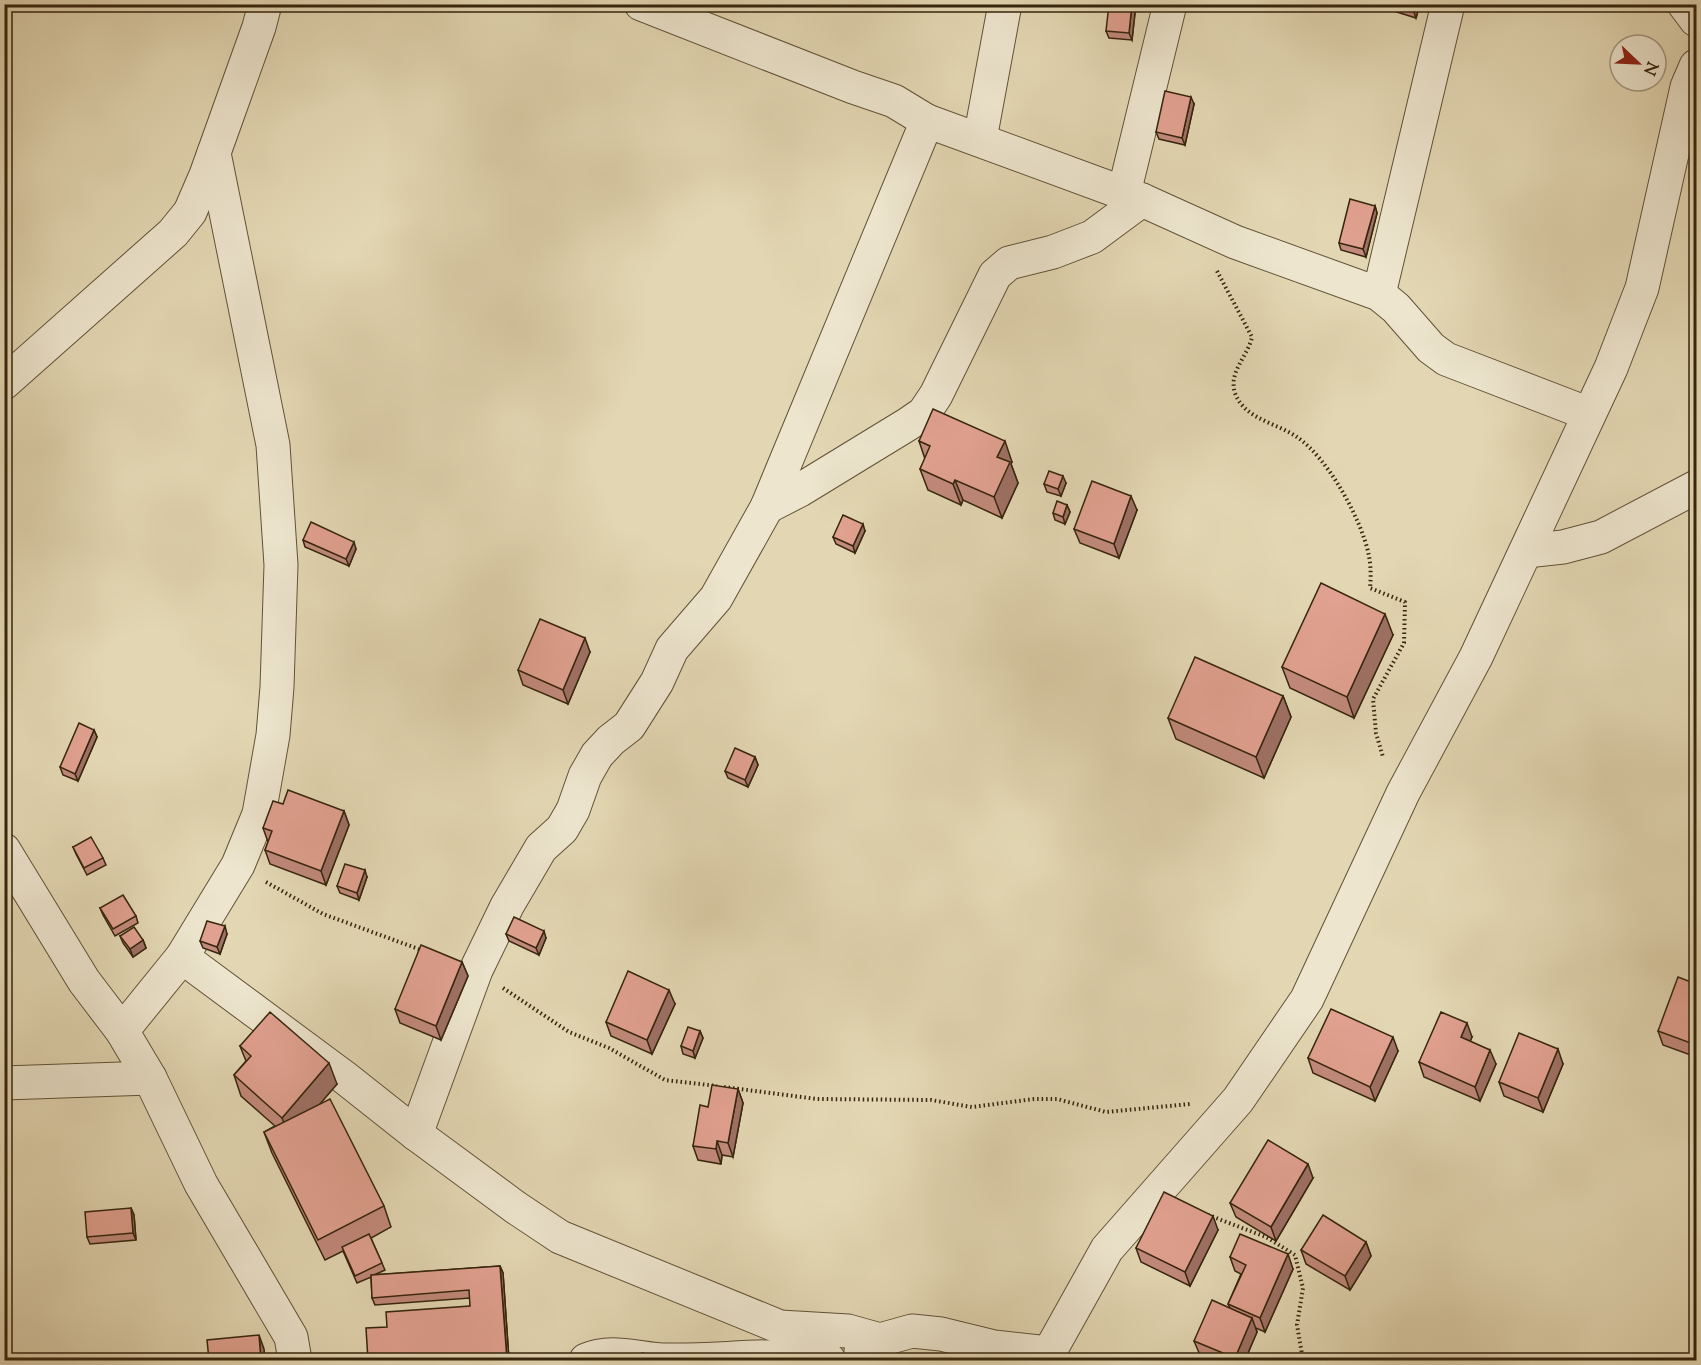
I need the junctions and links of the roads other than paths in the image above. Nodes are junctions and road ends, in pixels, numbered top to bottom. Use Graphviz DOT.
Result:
graph roads {
  1 [pos="265,4"];
  2 [pos="640,4"];
  3 [pos="1005,4"];
  4 [pos="1170,4"];
  5 [pos="1448,4"];
  6 [pos="1684,4"];
  7 [pos="1696,20"];
  8 [pos="1696,66"];
  9 [pos="927,121"];
  10 [pos="980,139"];
  11 [pos="1696,140"];
  12 [pos="213,153"];
  13 [pos="1668,168"];
  14 [pos="1133,197"];
  15 [pos="1379,294"];
  16 [pos="4,382"];
  17 [pos="1589,414"];
  18 [pos="1696,487"];
  19 [pos="767,507"];
  20 [pos="1526,551"];
  21 [pos="4,850"];
  22 [pos="182,957"];
  23 [pos="122,1031"];
  24 [pos="150,1078"];
  25 [pos="4,1083"];
  26 [pos="416,1134"];
  27 [pos="880,1340"];
  28 [pos="1047,1357"];
  29 [pos="295,1360"];
  30 [pos="586,1360"];
  31 [pos="829,1360"];
  32 [pos="838,1360"];
  1 -- 12 [label="street"];
  2 -- 9 [label="street"];
  3 -- 10 [label="street"];
  4 -- 14 [label="street"];
  5 -- 15 [label="street"];
  6 -- 7 [label="street"];
  8 -- 13 [label="street"];
  9 -- 10 [label="street"];
  9 -- 19 [label="street"];
  10 -- 14 [label="street"];
  11 -- 13 [label="street"];
  12 -- 16 [label="street"];
  12 -- 22 [label="street"];
  13 -- 17 [label="street"];
  14 -- 15 [label="street"];
  14 -- 19 [label="street"];
  15 -- 17 [label="street"];
  17 -- 20 [label="street"];
  18 -- 20 [label="street"];
  19 -- 26 [label="street"];
  20 -- 28 [label="street"];
  21 -- 23 [label="street"];
  22 -- 23 [label="street"];
  22 -- 26 [label="street"];
  23 -- 24 [label="street"];
  24 -- 25 [label="street"];
  24 -- 29 [label="street"];
  26 -- 27 [label="street"];
  27 -- 28 [label="street"];
  27 -- 32 [label="street"];
  30 -- 31 [label="street"];
}
